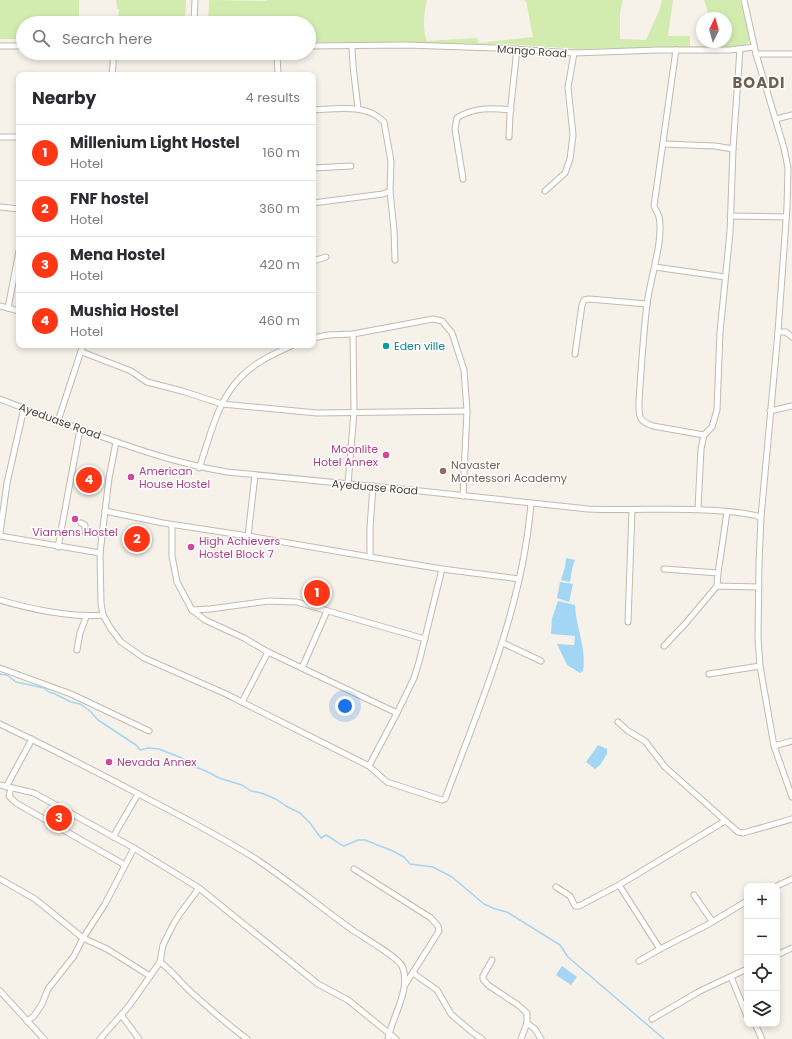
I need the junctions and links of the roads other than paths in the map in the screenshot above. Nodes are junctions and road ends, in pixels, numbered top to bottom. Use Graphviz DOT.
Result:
graph roads {
  1 [pos="195,0"];
  2 [pos="744,0"];
  3 [pos="194,16"];
  4 [pos="0,46"];
  5 [pos="16,46"];
  6 [pos="316,46"];
  7 [pos="352,46"];
  8 [pos="754,48"];
  9 [pos="740,49"];
  10 [pos="517,50"];
  11 [pos="676,50"];
  12 [pos="574,53"];
  13 [pos="756,54"];
  14 [pos="792,54"];
  15 [pos="113,60"];
  16 [pos="277,60"];
  17 [pos="112,72"];
  18 [pos="278,72"];
  19 [pos="358,109"];
  20 [pos="316,110"];
  21 [pos="511,110"];
  22 [pos="792,115"];
  23 [pos="776,120"];
  24 [pos="0,137"];
  25 [pos="16,137"];
  26 [pos="509,137"];
  27 [pos="663,144"];
  28 [pos="733,149"];
  29 [pos="351,166"];
  30 [pos="316,168"];
  31 [pos="463,179"];
  32 [pos="545,191"];
  33 [pos="390,192"];
  34 [pos="316,203"];
  35 [pos="0,207"];
  36 [pos="16,209"];
  37 [pos="730,216"];
  38 [pos="786,217"];
  39 [pos="326,257"];
  40 [pos="316,260"];
  41 [pos="395,260"];
  42 [pos="16,267"];
  43 [pos="654,267"];
  44 [pos="725,277"];
  45 [pos="647,304"];
  46 [pos="0,306"];
  47 [pos="8,308"];
  48 [pos="16,310"];
  49 [pos="778,332"];
  50 [pos="352,334"];
  51 [pos="792,337"];
  52 [pos="316,338"];
  53 [pos="83,348"];
  54 [pos="287,348"];
  55 [pos="82,352"];
  56 [pos="575,354"];
  57 [pos="0,399"];
  58 [pos="222,404"];
  59 [pos="792,406"];
  60 [pos="24,408"];
  61 [pos="467,411"];
  62 [pos="770,411"];
  63 [pos="354,412"];
  64 [pos="58,421"];
  65 [pos="80,429"];
  66 [pos="704,435"];
  67 [pos="116,442"];
  68 [pos="199,468"];
  69 [pos="255,475"];
  70 [pos="0,481"];
  71 [pos="7,483"];
  72 [pos="348,484"];
  73 [pos="373,486"];
  74 [pos="463,496"];
  75 [pos="531,502"];
  76 [pos="698,509"];
  77 [pos="632,510"];
  78 [pos="105,511"];
  79 [pos="727,512"];
  80 [pos="761,517"];
  81 [pos="81,523"];
  82 [pos="172,525"];
  83 [pos="0,533"];
  84 [pos="102,534"];
  85 [pos="0,536"];
  86 [pos="248,536"];
  87 [pos="58,547"];
  88 [pos="100,553"];
  89 [pos="370,557"];
  90 [pos="442,569"];
  91 [pos="664,569"];
  92 [pos="718,573"];
  93 [pos="519,579"];
  94 [pos="716,586"];
  95 [pos="759,586"];
  96 [pos="0,600"];
  97 [pos="192,610"];
  98 [pos="327,611"];
  99 [pos="103,616"];
  100 [pos="86,617"];
  101 [pos="628,622"];
  102 [pos="425,639"];
  103 [pos="503,643"];
  104 [pos="664,646"];
  105 [pos="77,650"];
  106 [pos="268,652"];
  107 [pos="541,661"];
  108 [pos="760,666"];
  109 [pos="0,668"];
  110 [pos="302,668"];
  111 [pos="709,674"];
  112 [pos="242,702"];
  113 [pos="397,713"];
  114 [pos="618,722"];
  115 [pos="0,724"];
  116 [pos="149,731"];
  117 [pos="32,739"];
  118 [pos="792,741"];
  119 [pos="774,746"];
  120 [pos="369,766"];
  121 [pos="6,786"];
  122 [pos="138,794"];
  123 [pos="792,797"];
  124 [pos="792,819"];
  125 [pos="725,821"];
  126 [pos="113,836"];
  127 [pos="134,848"];
  128 [pos="125,865"];
  129 [pos="354,869"];
  130 [pos="0,879"];
  131 [pos="792,879"];
  132 [pos="619,885"];
  133 [pos="780,885"];
  134 [pos="556,887"];
  135 [pos="199,888"];
  136 [pos="694,895"];
  137 [pos="744,903"];
  138 [pos="712,921"];
  139 [pos="83,938"];
  140 [pos="660,948"];
  141 [pos="792,948"];
  142 [pos="780,954"];
  143 [pos="492,960"];
  144 [pos="639,961"];
  145 [pos="160,962"];
  146 [pos="744,971"];
  147 [pos="413,973"];
  148 [pos="150,976"];
  149 [pos="732,977"];
  150 [pos="404,987"];
  151 [pos="0,991"];
  152 [pos="744,1008"];
  153 [pos="122,1016"];
  154 [pos="652,1019"];
  155 [pos="27,1021"];
  156 [pos="527,1023"];
  157 [pos="757,1027"];
  158 [pos="388,1037"];
  159 [pos="44,1039"];
  160 [pos="100,1039"];
  161 [pos="139,1039"];
  162 [pos="247,1039"];
  163 [pos="396,1039"];
  164 [pos="482,1039"];
  165 [pos="521,1039"];
  166 [pos="541,1039"];
  167 [pos="762,1039"];
  1 -- 3 [label="street"];
  2 -- 8 [label="street"];
  4 -- 5 [label="street"];
  6 -- 7 [label="street, Mango Road"];
  7 -- 10 [label="street, Mango Road"];
  7 -- 19 [label="street"];
  8 -- 9 [label="street, Mango Road"];
  8 -- 13 [label="street"];
  9 -- 11 [label="street, Mango Road"];
  9 -- 28 [label="street"];
  10 -- 12 [label="street, Mango Road"];
  10 -- 21 [label="street"];
  11 -- 12 [label="street, Mango Road"];
  11 -- 27 [label="street"];
  12 -- 32 [label="street"];
  13 -- 14 [label="street"];
  13 -- 23 [label="street"];
  15 -- 17 [label="street"];
  16 -- 18 [label="street"];
  19 -- 20 [label="street"];
  19 -- 33 [label="street"];
  21 -- 26 [label="street"];
  21 -- 31 [label="street"];
  22 -- 23 [label="street"];
  23 -- 38 [label="street"];
  24 -- 25 [label="street"];
  27 -- 28 [label="street"];
  27 -- 43 [label="street"];
  28 -- 37 [label="street"];
  29 -- 30 [label="street"];
  33 -- 34 [label="street"];
  33 -- 41 [label="street"];
  35 -- 36 [label="street"];
  37 -- 38 [label="street"];
  37 -- 44 [label="street"];
  38 -- 49 [label="street"];
  39 -- 40 [label="street"];
  42 -- 47 [label="street"];
  43 -- 44 [label="street"];
  43 -- 45 [label="street"];
  44 -- 66 [label="street"];
  45 -- 56 [label="street"];
  45 -- 66 [label="street"];
  46 -- 47 [label="street"];
  47 -- 48 [label="street"];
  49 -- 51 [label="street"];
  49 -- 62 [label="street"];
  50 -- 52 [label="street"];
  50 -- 61 [label="street"];
  50 -- 63 [label="street"];
  53 -- 55 [label="street"];
  54 -- 58 [label="street"];
  55 -- 58 [label="street"];
  55 -- 64 [label="street"];
  57 -- 60 [label="street, Ayeduase Road"];
  58 -- 63 [label="street"];
  58 -- 68 [label="street"];
  59 -- 62 [label="street"];
  60 -- 64 [label="street, Ayeduase Road"];
  60 -- 71 [label="street"];
  61 -- 63 [label="street"];
  61 -- 74 [label="street"];
  62 -- 80 [label="street"];
  63 -- 72 [label="street"];
  64 -- 65 [label="street, Ayeduase Road"];
  65 -- 67 [label="street, Ayeduase Road"];
  65 -- 87 [label="street"];
  66 -- 76 [label="street"];
  67 -- 68 [label="street, Ayeduase Road"];
  67 -- 78 [label="street"];
  68 -- 69 [label="street, Ayeduase Road"];
  69 -- 72 [label="street, Ayeduase Road"];
  69 -- 86 [label="street"];
  70 -- 71 [label="street"];
  71 -- 83 [label="street"];
  72 -- 73 [label="street, Ayeduase Road"];
  73 -- 74 [label="street, Ayeduase Road"];
  73 -- 89 [label="street"];
  74 -- 75 [label="street, Ayeduase Road"];
  75 -- 77 [label="street, Ayeduase Road"];
  75 -- 93 [label="street"];
  76 -- 77 [label="street, Ayeduase Road"];
  76 -- 79 [label="street, Ayeduase Road"];
  77 -- 101 [label="street"];
  78 -- 82 [label="street"];
  78 -- 84 [label="street"];
  79 -- 80 [label="street, Ayeduase Road"];
  79 -- 92 [label="street"];
  80 -- 95 [label="street"];
  81 -- 84 [label="street"];
  82 -- 86 [label="street"];
  82 -- 97 [label="street"];
  84 -- 88 [label="street"];
  85 -- 87 [label="street"];
  86 -- 89 [label="street"];
  87 -- 88 [label="street"];
  88 -- 99 [label="street"];
  89 -- 90 [label="street"];
  90 -- 93 [label="street"];
  90 -- 102 [label="street"];
  91 -- 92 [label="street"];
  92 -- 94 [label="street"];
  93 -- 103 [label="street"];
  94 -- 95 [label="street"];
  94 -- 104 [label="street"];
  95 -- 108 [label="street"];
  96 -- 100 [label="street"];
  97 -- 98 [label="street"];
  97 -- 106 [label="street"];
  98 -- 102 [label="street"];
  98 -- 110 [label="street"];
  99 -- 100 [label="street"];
  99 -- 112 [label="street"];
  100 -- 105 [label="street"];
  102 -- 113 [label="street"];
  103 -- 107 [label="street"];
  103 -- 120 [label="street"];
  106 -- 110 [label="street"];
  106 -- 112 [label="street"];
  108 -- 111 [label="street"];
  108 -- 119 [label="street"];
  109 -- 116 [label="street"];
  110 -- 113 [label="street"];
  112 -- 120 [label="street"];
  113 -- 120 [label="street"];
  114 -- 125 [label="street"];
  115 -- 117 [label="street"];
  117 -- 121 [label="street"];
  117 -- 122 [label="street"];
  118 -- 119 [label="street"];
  119 -- 123 [label="street"];
  121 -- 126 [label="street"];
  121 -- 128 [label="street"];
  122 -- 126 [label="street"];
  122 -- 150 [label="street"];
  124 -- 125 [label="street"];
  125 -- 132 [label="street"];
  126 -- 127 [label="street"];
  127 -- 128 [label="street"];
  127 -- 135 [label="street"];
  128 -- 139 [label="street"];
  129 -- 147 [label="street"];
  130 -- 139 [label="street"];
  131 -- 133 [label="street"];
  132 -- 134 [label="street"];
  132 -- 140 [label="street"];
  135 -- 145 [label="street"];
  135 -- 158 [label="street"];
  136 -- 138 [label="street"];
  137 -- 138 [label="street"];
  138 -- 140 [label="street"];
  139 -- 148 [label="street"];
  139 -- 155 [label="street"];
  140 -- 144 [label="street"];
  141 -- 142 [label="street"];
  143 -- 156 [label="street"];
  145 -- 148 [label="street"];
  145 -- 162 [label="street"];
  146 -- 149 [label="street"];
  147 -- 150 [label="street"];
  147 -- 164 [label="street"];
  148 -- 153 [label="street"];
  149 -- 152 [label="street"];
  149 -- 154 [label="street"];
  150 -- 158 [label="street"];
  151 -- 155 [label="street"];
  153 -- 160 [label="street"];
  153 -- 161 [label="street"];
  155 -- 159 [label="street"];
  156 -- 165 [label="street"];
  156 -- 166 [label="street"];
  157 -- 167 [label="street"];
  158 -- 163 [label="street"];
}
